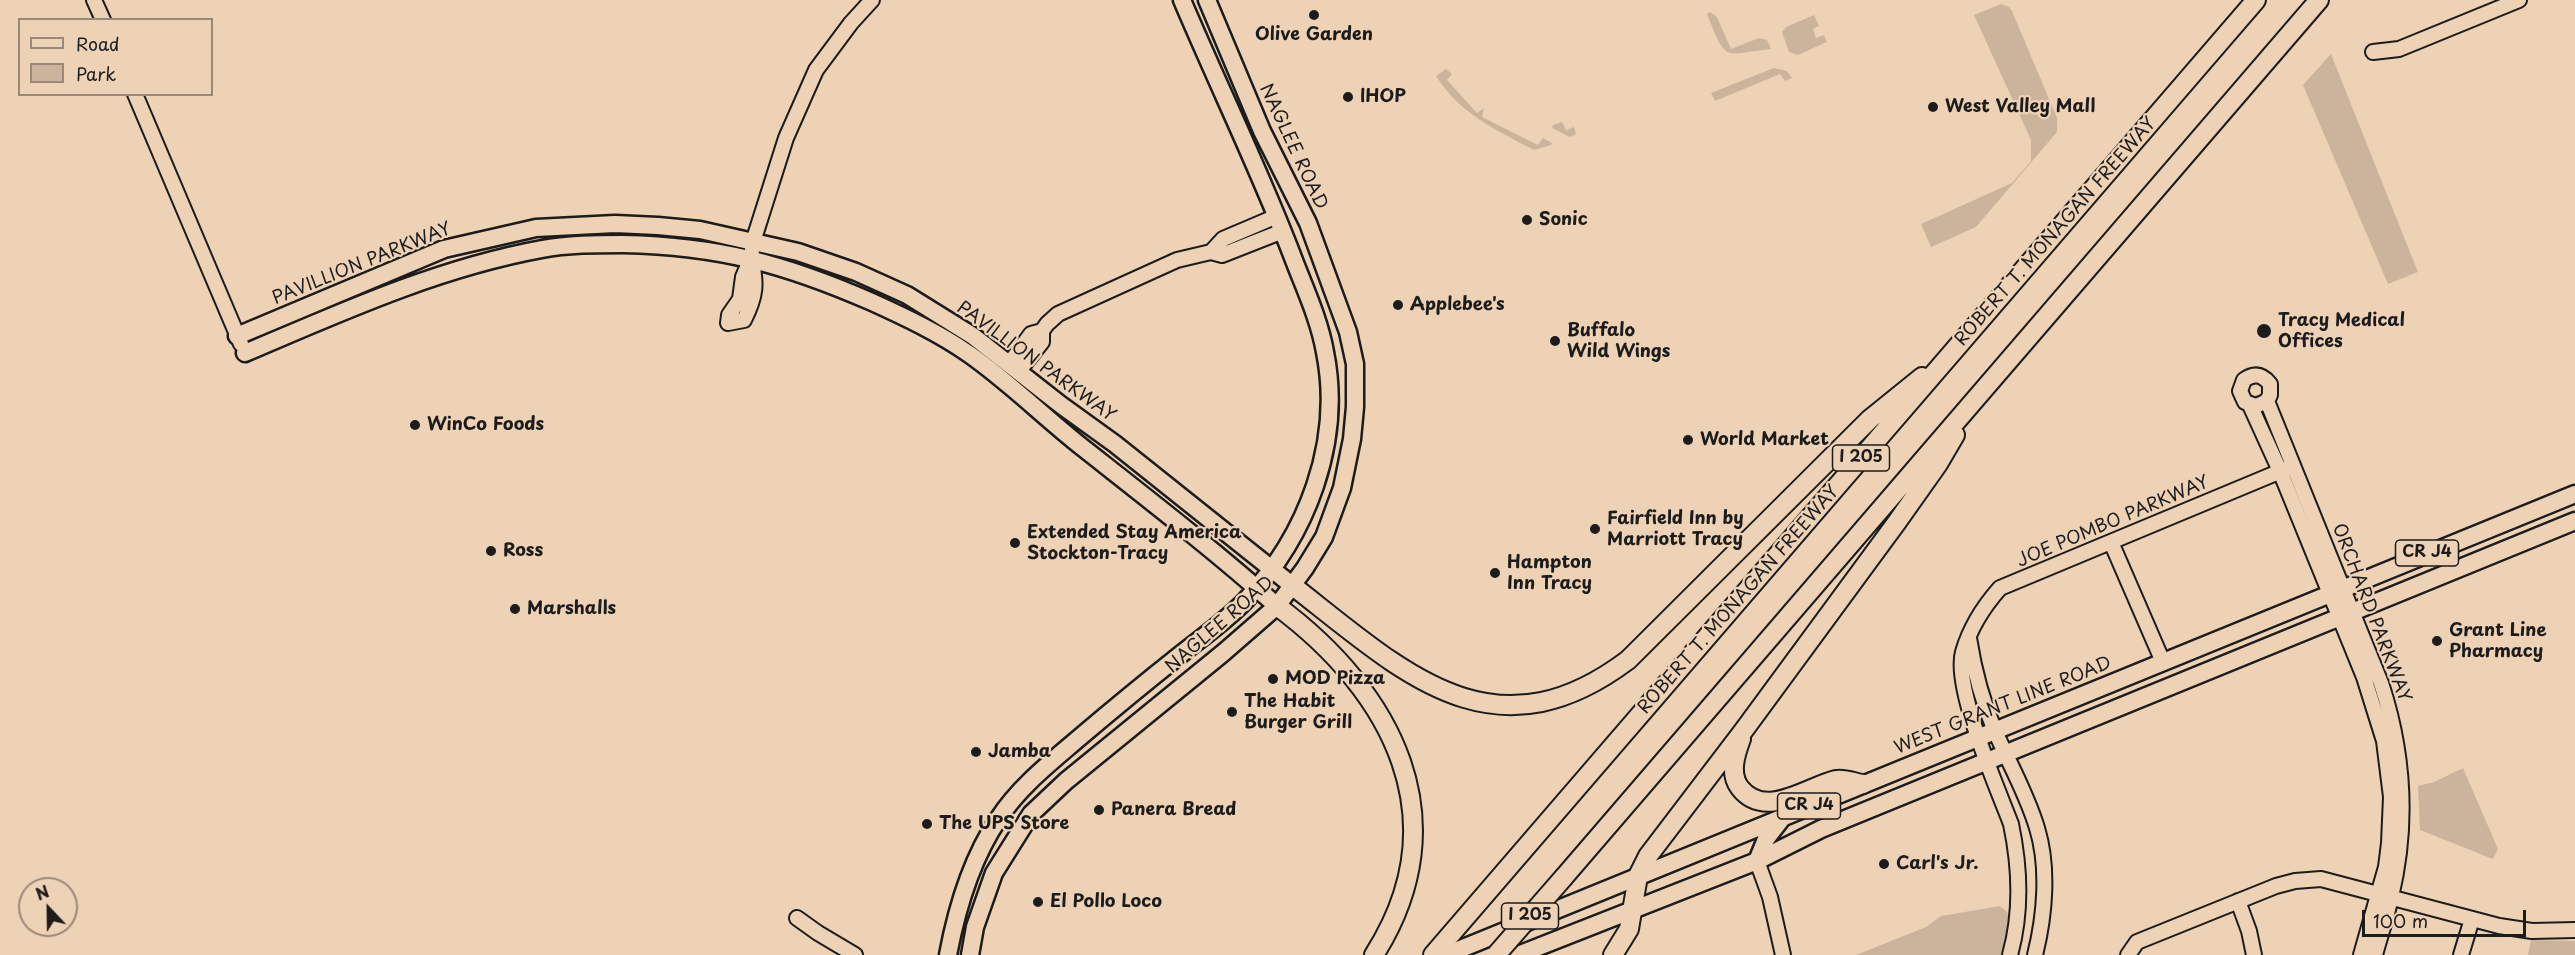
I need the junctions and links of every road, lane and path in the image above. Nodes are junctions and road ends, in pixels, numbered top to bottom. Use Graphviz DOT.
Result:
graph roads {
  1 [pos="94,0"];
  2 [pos="872,0"];
  3 [pos="1182,0"];
  4 [pos="1208,0"];
  5 [pos="2256,0"];
  6 [pos="2319,0"];
  7 [pos="2519,0"];
  8 [pos="102,18"];
  9 [pos="2373,52"];
  10 [pos="136,96"];
  11 [pos="1280,224"];
  12 [pos="752,250"];
  13 [pos="237,336"];
  14 [pos="245,353"];
  15 [pos="1943,363"];
  16 [pos="1014,367"];
  17 [pos="2267,401"];
  18 [pos="1974,402"];
  19 [pos="2250,405"];
  20 [pos="2287,468"];
  21 [pos="2575,494"];
  22 [pos="2575,521"];
  23 [pos="2111,542"];
  24 [pos="1272,569"];
  25 [pos="1293,586"];
  26 [pos="1257,588"];
  27 [pos="2337,590"];
  28 [pos="1277,606"];
  29 [pos="2346,614"];
  30 [pos="2163,662"];
  31 [pos="1744,730"];
  32 [pos="1987,733"];
  33 [pos="2006,753"];
  34 [pos="1987,761"];
  35 [pos="1863,784"];
  36 [pos="1783,816"];
  37 [pos="1757,861"];
  38 [pos="1638,876"];
  39 [pos="2385,895"];
  40 [pos="2238,901"];
  41 [pos="1632,909"];
  42 [pos="797,918"];
  43 [pos="2472,919"];
  44 [pos="2575,930"];
  45 [pos="1377,951"];
  46 [pos="855,955"];
  47 [pos="948,955"];
  48 [pos="970,955"];
  49 [pos="1433,955"];
  50 [pos="1446,955"];
  51 [pos="1496,955"];
  52 [pos="1518,955"];
  53 [pos="1613,955"];
  54 [pos="1783,955"];
  55 [pos="2010,955"];
  56 [pos="2034,955"];
  57 [pos="2128,955"];
  58 [pos="2254,955"];
  59 [pos="2361,955"];
  60 [pos="2375,955"];
  61 [pos="2461,955"];
  1 -- 8 [label="street"];
  2 -- 12 [label="street"];
  3 -- 11 [label="main road, NAGLEE ROAD"];
  4 -- 25 [label="main road, NAGLEE ROAD"];
  5 -- 15 [label="highway, ROBERT T. MONAGAN FREEWAY / I 205"];
  6 -- 18 [label="highway, I 205"];
  7 -- 9 [label="street"];
  10 -- 13 [label="street, PAVILLION PARKWAY"];
  11 -- 16 [label="street"];
  11 -- 24 [label="main road, NAGLEE ROAD"];
  12 -- 13 [label="main road, PAVILLION PARKWAY"];
  12 -- 14 [label="main road, PAVILLION PARKWAY"];
  12 -- 16 [label="main road, PAVILLION PARKWAY"];
  12 -- 26 [label="main road, PAVILLION PARKWAY"];
  13 -- 14 [label="street, PAVILLION PARKWAY"];
  15 -- 25 [label="highway"];
  15 -- 49 [label="highway, ROBERT T. MONAGAN FREEWAY / I 205"];
  16 -- 24 [label="main road, PAVILLION PARKWAY"];
  17 -- 19 [label="street"];
  17 -- 19 [label="street"];
  17 -- 20 [label="street"];
  18 -- 31 [label="highway"];
  18 -- 51 [label="highway, I 205, bridge"];
  19 -- 20 [label="street"];
  20 -- 23 [label="street, JOE POMBO PARKWAY"];
  20 -- 27 [label="street, ORCHARD PARKWAY"];
  21 -- 27 [label="main road, WEST GRANT LINE ROAD / CR J4"];
  22 -- 29 [label="main road, CR J4"];
  23 -- 30 [label="street"];
  23 -- 32 [label="street, JOE POMBO PARKWAY"];
  24 -- 25 [label="main road, PAVILLION PARKWAY"];
  24 -- 26 [label="main road, NAGLEE ROAD"];
  25 -- 28 [label="main road, NAGLEE ROAD"];
  26 -- 28 [label="main road, PAVILLION PARKWAY"];
  26 -- 47 [label="main road, NAGLEE ROAD"];
  27 -- 29 [label="street, ORCHARD PARKWAY"];
  27 -- 30 [label="main road, WEST GRANT LINE ROAD / CR J4"];
  28 -- 45 [label="highway"];
  28 -- 48 [label="main road, NAGLEE ROAD"];
  29 -- 33 [label="main road, CR J4"];
  29 -- 39 [label="street, ORCHARD PARKWAY"];
  30 -- 32 [label="main road, WEST GRANT LINE ROAD / CR J4"];
  31 -- 35 [label="highway"];
  31 -- 38 [label="highway"];
  32 -- 33 [label="street, JOE POMBO PARKWAY"];
  32 -- 34 [label="street, JOE POMBO PARKWAY"];
  32 -- 35 [label="main road, WEST GRANT LINE ROAD / CR J4"];
  33 -- 34 [label="main road, CR J4"];
  33 -- 56 [label="street, JOE POMBO PARKWAY"];
  34 -- 37 [label="main road, CR J4"];
  34 -- 55 [label="street, JOE POMBO PARKWAY"];
  35 -- 36 [label="main road, WEST GRANT LINE ROAD / CR J4"];
  36 -- 37 [label="main road"];
  36 -- 38 [label="main road, WEST GRANT LINE ROAD / CR J4"];
  37 -- 41 [label="main road, CR J4"];
  37 -- 54 [label="street"];
  38 -- 41 [label="highway"];
  38 -- 50 [label="main road, WEST GRANT LINE ROAD / CR J4"];
  39 -- 40 [label="street"];
  39 -- 43 [label="street"];
  39 -- 59 [label="street, ORCHARD PARKWAY"];
  39 -- 60 [label="street, ORCHARD PARKWAY"];
  40 -- 57 [label="street"];
  40 -- 58 [label="street"];
  41 -- 52 [label="main road, CR J4"];
  41 -- 53 [label="highway"];
  42 -- 46 [label="street"];
  43 -- 44 [label="street"];
  43 -- 61 [label="street"];
}
